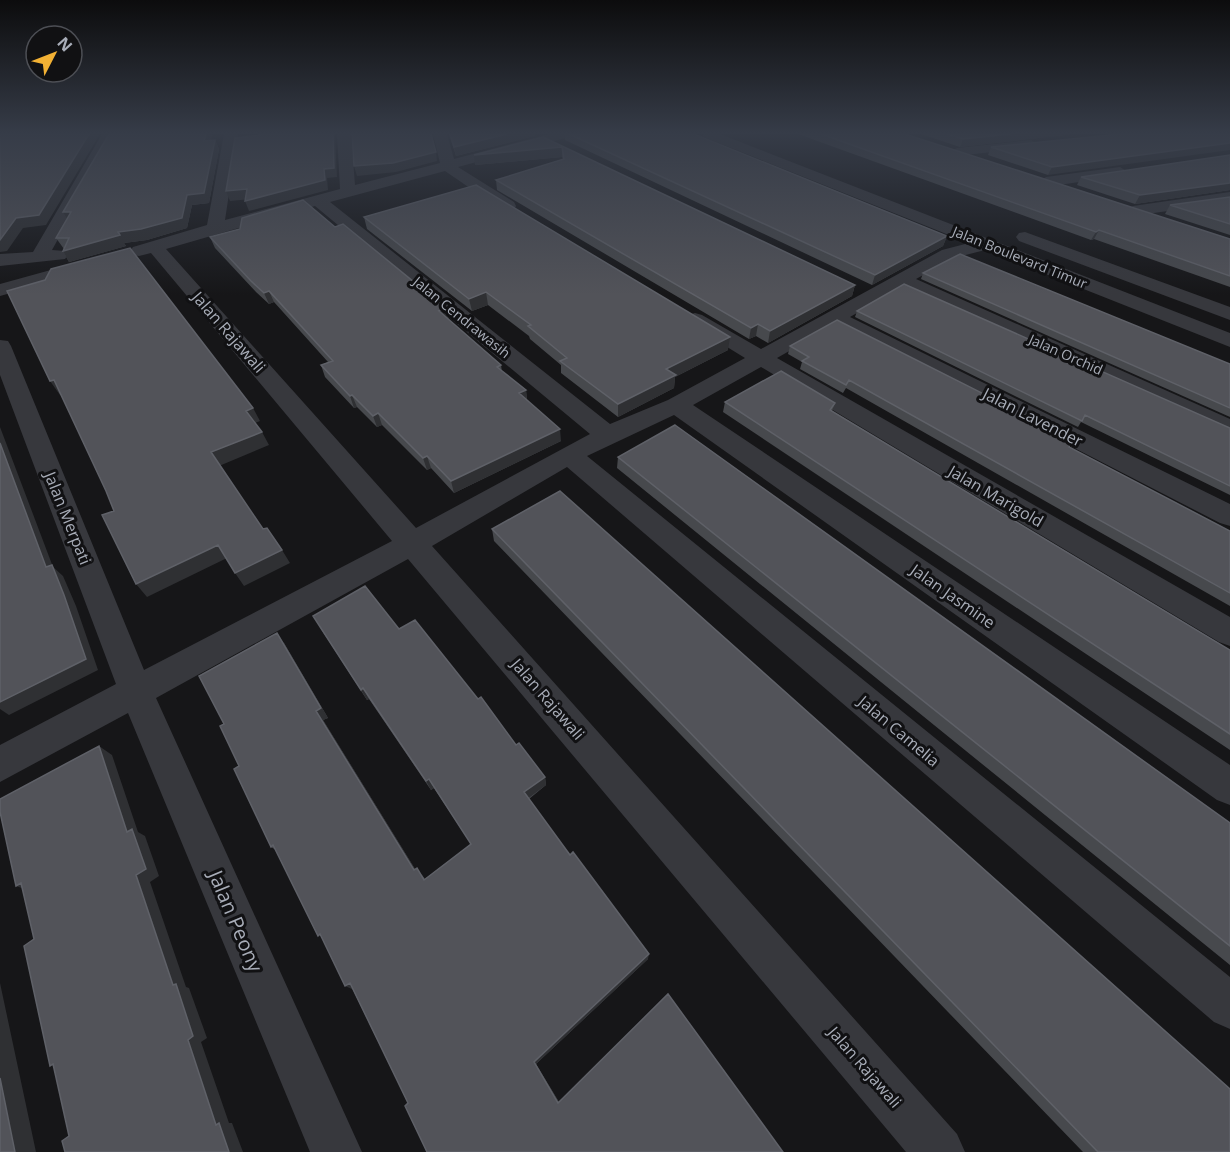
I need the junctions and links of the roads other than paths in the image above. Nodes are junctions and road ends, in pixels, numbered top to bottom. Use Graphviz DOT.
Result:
graph roads {
  1 [pos="78,188"];
  2 [pos="222,188"];
  3 [pos="348,188"];
  4 [pos="363,188"];
  5 [pos="478,188"];
  6 [pos="844,188"];
  7 [pos="1063,188"];
  8 [pos="348,192"];
  9 [pos="1079,193"];
  10 [pos="1230,196"];
  11 [pos="317,200"];
  12 [pos="521,214"];
  13 [pos="1166,222"];
  14 [pos="215,228"];
  15 [pos="1006,230"];
  16 [pos="966,236"];
  17 [pos="988,244"];
  18 [pos="155,247"];
  19 [pos="948,254"];
  20 [pos="40,255"];
  21 [pos="108,257"];
  22 [pos="0,260"];
  23 [pos="902,280"];
  24 [pos="0,290"];
  25 [pos="682,310"];
  26 [pos="1230,315"];
  27 [pos="836,318"];
  28 [pos="1230,341"];
  29 [pos="0,346"];
  30 [pos="762,359"];
  31 [pos="676,405"];
  32 [pos="1230,428"];
  33 [pos="607,435"];
  34 [pos="569,455"];
  35 [pos="1230,516"];
  36 [pos="413,543"];
  37 [pos="1230,633"];
  38 [pos="136,691"];
  39 [pos="0,764"];
  40 [pos="1230,787"];
  41 [pos="1230,1006"];
  42 [pos="336,1152"];
  43 [pos="939,1152"];
  1 -- 20 [label="street"];
  2 -- 14 [label="street"];
  3 -- 8 [label="street"];
  4 -- 8 [label="street"];
  5 -- 12 [label="street"];
  6 -- 16 [label="street, Jalan Boulevard Timur"];
  7 -- 9 [label="street"];
  8 -- 11 [label="street"];
  10 -- 13 [label="street"];
  11 -- 14 [label="street"];
  11 -- 33 [label="street, Jalan Cendrawasih"];
  14 -- 18 [label="street"];
  15 -- 26 [label="street, Jalan Boulevard Timur"];
  16 -- 17 [label="street, Jalan Boulevard Timur"];
  16 -- 19 [label="street"];
  17 -- 19 [label="street"];
  17 -- 28 [label="street, Jalan Boulevard Timur"];
  18 -- 21 [label="street"];
  18 -- 36 [label="street, Jalan Rajawali"];
  19 -- 23 [label="street"];
  20 -- 21 [label="street"];
  20 -- 22 [label="street"];
  21 -- 24 [label="street"];
  23 -- 27 [label="street"];
  23 -- 32 [label="street, Jalan Orchid"];
  25 -- 30 [label="street, Jalan Marigold"];
  27 -- 30 [label="street"];
  27 -- 35 [label="street, Jalan Lavender"];
  29 -- 38 [label="street, Jalan Merpati"];
  30 -- 31 [label="street"];
  30 -- 37 [label="street, Jalan Marigold"];
  31 -- 33 [label="street"];
  31 -- 40 [label="street, Jalan Jasmine"];
  33 -- 34 [label="street"];
  34 -- 36 [label="street"];
  34 -- 41 [label="street, Jalan Camelia"];
  36 -- 38 [label="street"];
  36 -- 43 [label="street, Jalan Rajawali"];
  38 -- 39 [label="street"];
  38 -- 42 [label="street, Jalan Peony"];
}
